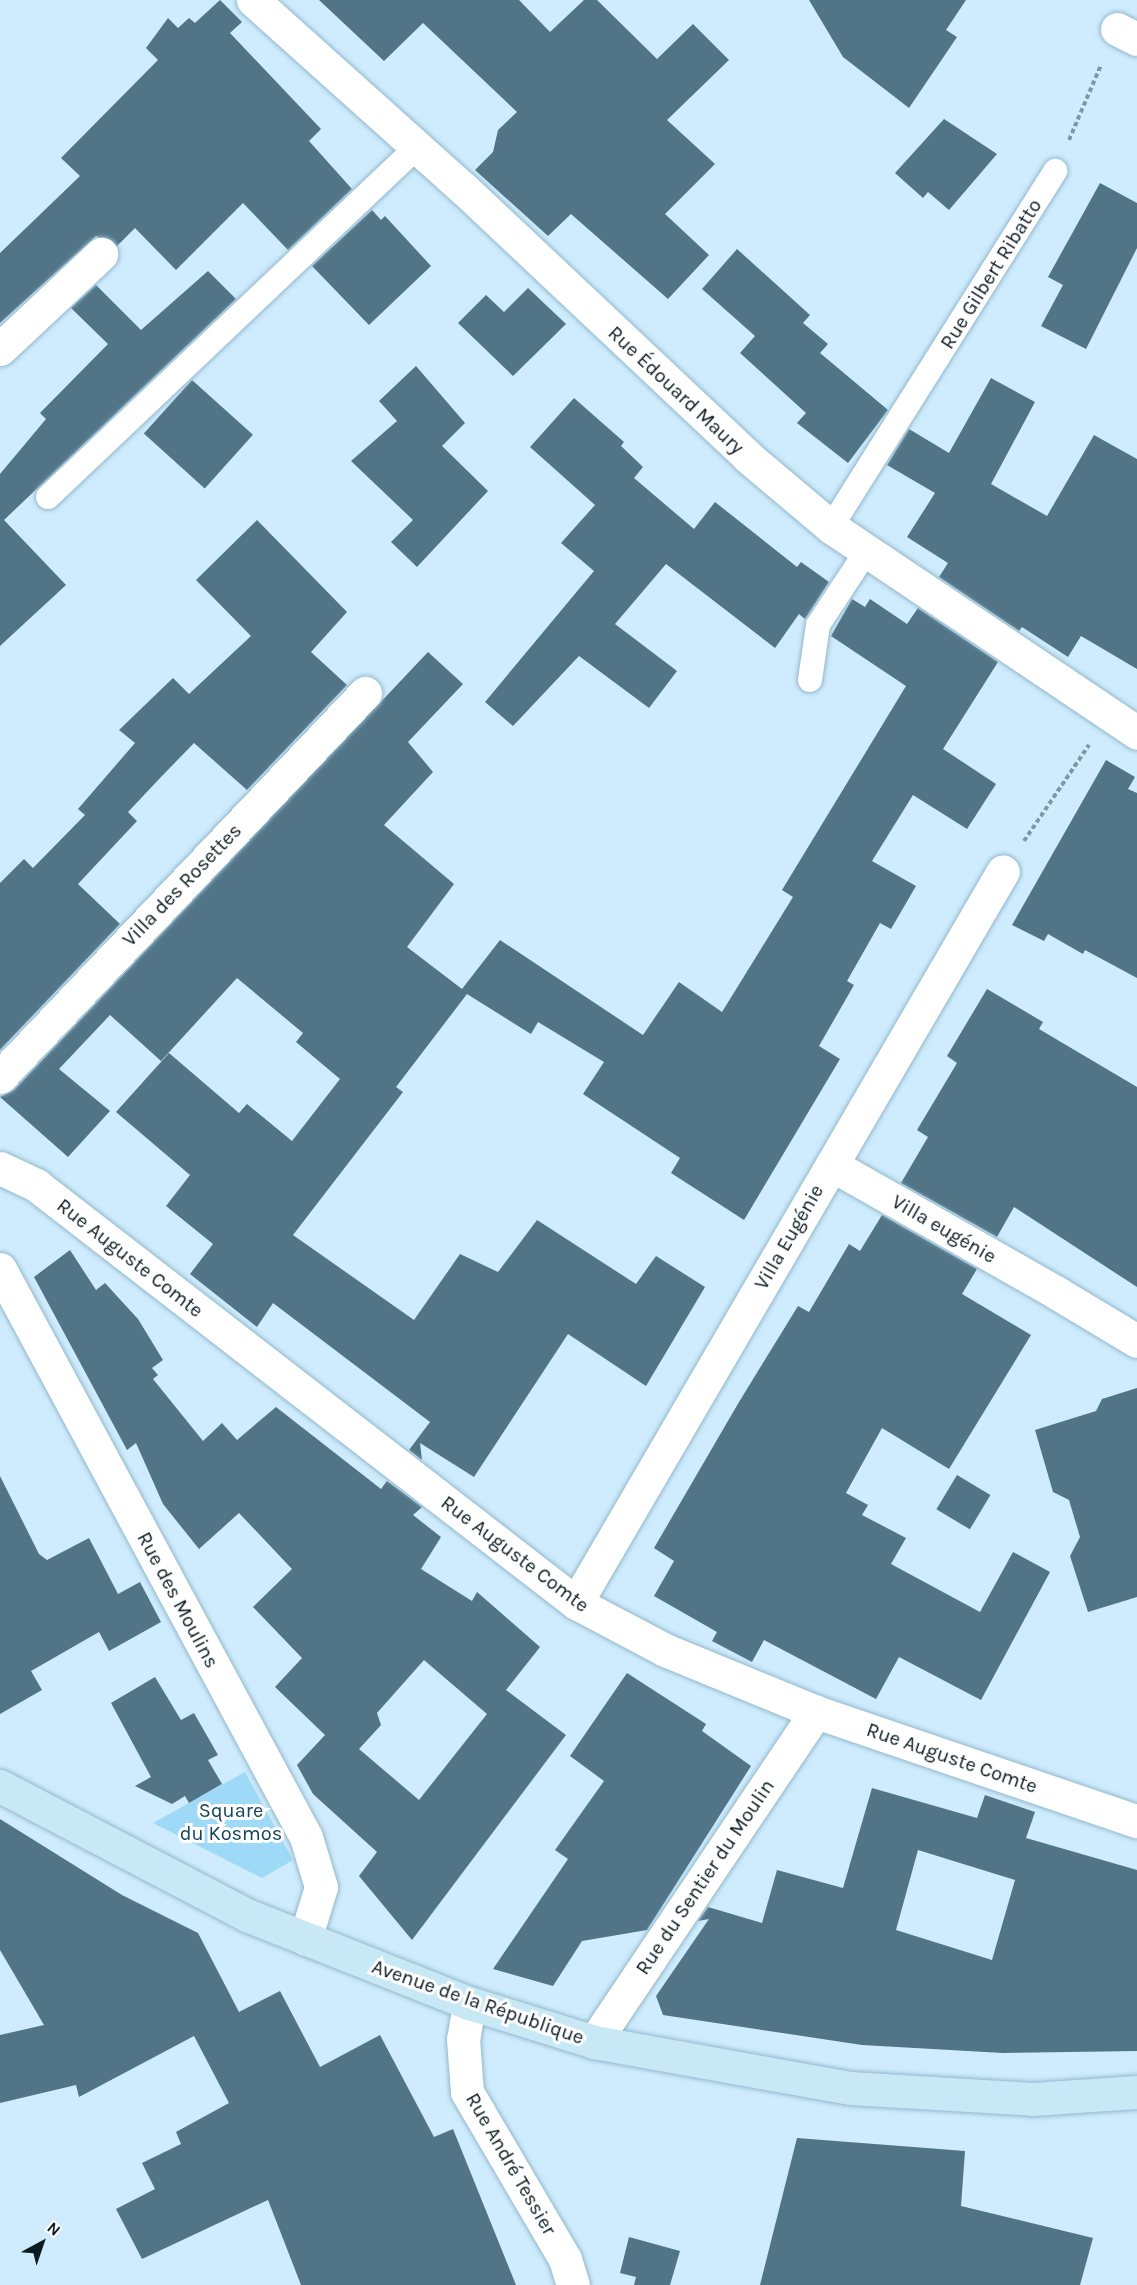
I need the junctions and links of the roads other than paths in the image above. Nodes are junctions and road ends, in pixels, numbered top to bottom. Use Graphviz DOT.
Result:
graph roads {
  1 [pos="253,0"];
  2 [pos="417,147"];
  3 [pos="1055,171"];
  4 [pos="101,254"];
  5 [pos="0,349"];
  6 [pos="48,496"];
  7 [pos="831,527"];
  8 [pos="866,552"];
  9 [pos="810,680"];
  10 [pos="365,693"];
  11 [pos="1137,733"];
  12 [pos="1003,871"];
  13 [pos="0,1077"];
  14 [pos="832,1165"];
  15 [pos="0,1167"];
  16 [pos="0,1269"];
  17 [pos="1137,1341"];
  18 [pos="576,1603"];
  19 [pos="816,1712"];
  20 [pos="0,1786"];
  21 [pos="1137,1821"];
  22 [pos="305,1939"];
  23 [pos="469,2003"];
  24 [pos="594,2043"];
  25 [pos="1137,2092"];
  26 [pos="573,2285"];
  1 -- 2 [label="street, Rue Édouard Maury"];
  2 -- 6 [label="lane"];
  2 -- 7 [label="street, Rue Édouard Maury"];
  3 -- 7 [label="lane, Rue Gilbert Ribatto"];
  4 -- 5 [label="street"];
  7 -- 8 [label="street, Rue Édouard Maury"];
  8 -- 9 [label="lane"];
  8 -- 11 [label="street, Rue Édouard Maury"];
  10 -- 13 [label="street, Villa des Rosettes"];
  12 -- 14 [label="street, Villa Eugénie"];
  14 -- 17 [label="street, Villa eugénie"];
  14 -- 18 [label="street, Villa Eugénie"];
  15 -- 18 [label="street, Rue Auguste Comte"];
  16 -- 22 [label="street, Rue des Moulins"];
  18 -- 19 [label="street, Rue Auguste Comte"];
  19 -- 21 [label="street, Rue Auguste Comte"];
  19 -- 24 [label="street, Rue du Sentier du Moulin"];
  20 -- 22 [label="main road, Avenue de la République"];
  22 -- 23 [label="main road, Avenue de la République"];
  23 -- 24 [label="main road, Avenue de la République"];
  23 -- 26 [label="street, Rue André Tessier"];
  24 -- 25 [label="main road, Avenue de la République"];
}
